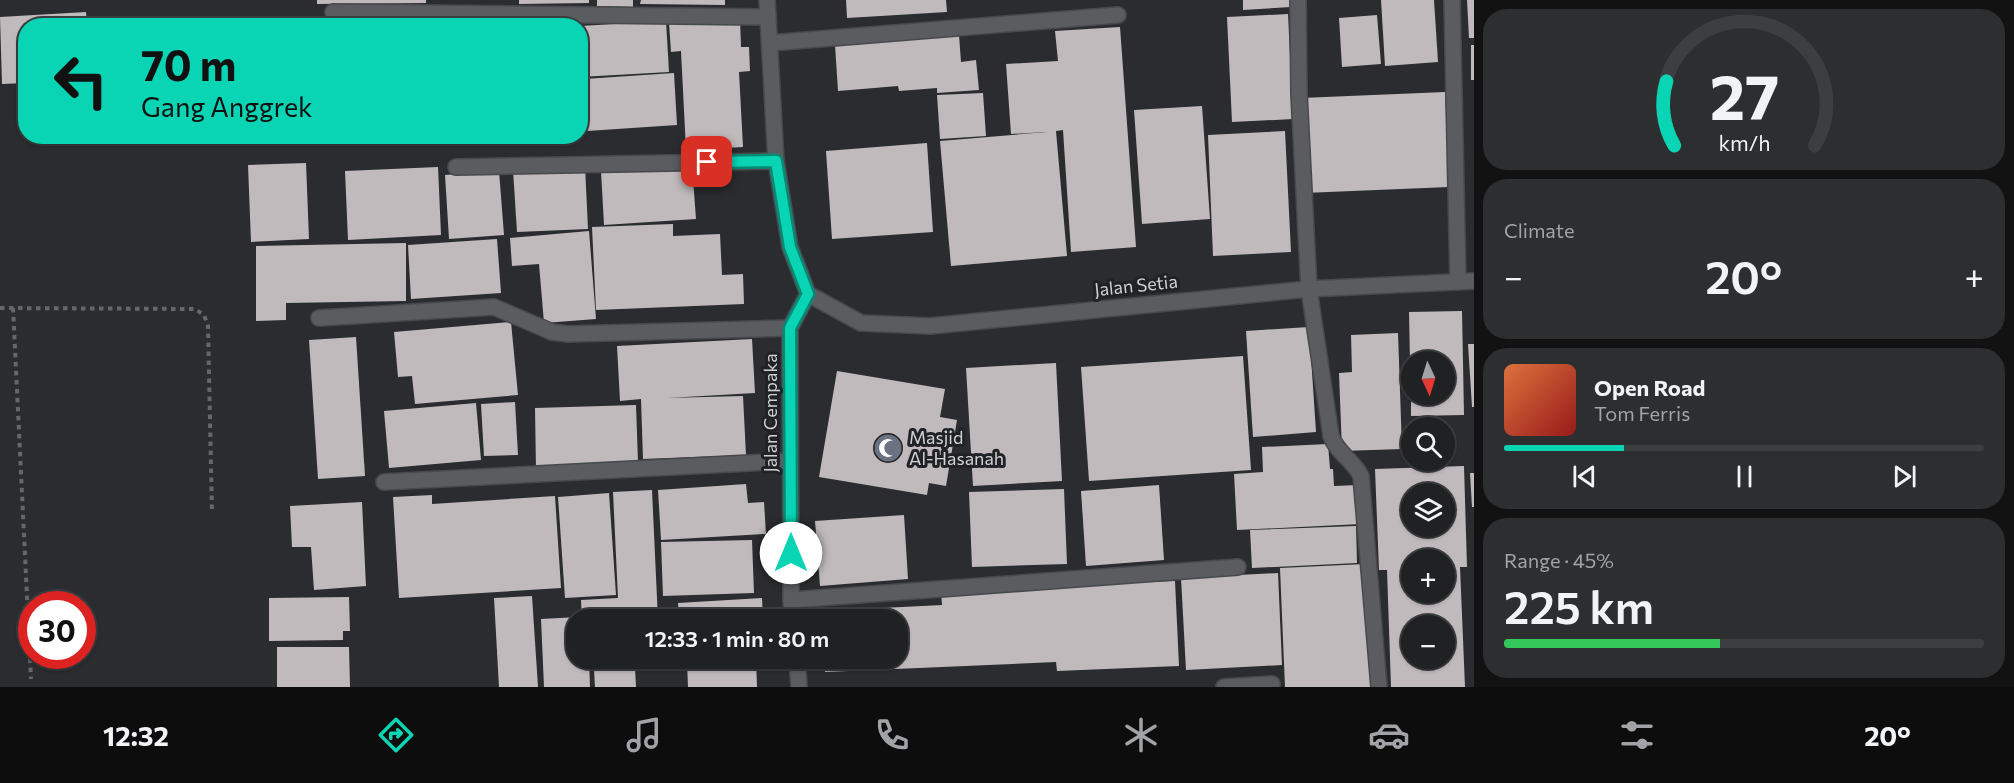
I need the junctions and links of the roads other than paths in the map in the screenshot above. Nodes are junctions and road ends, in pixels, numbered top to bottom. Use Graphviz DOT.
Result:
graph roads {
  1 [pos="767,0"];
  2 [pos="1298,0"];
  3 [pos="1452,0"];
  4 [pos="333,12"];
  5 [pos="1118,15"];
  6 [pos="768,17"];
  7 [pos="770,43"];
  8 [pos="776,161"];
  9 [pos="456,167"];
  10 [pos="1474,281"];
  11 [pos="1458,282"];
  12 [pos="1309,289"];
  13 [pos="808,294"];
  14 [pos="319,318"];
  15 [pos="790,328"];
  16 [pos="790,460"];
  17 [pos="384,482"];
  18 [pos="1238,567"];
  19 [pos="791,600"];
  20 [pos="792,609"];
  21 [pos="798,669"];
  22 [pos="1272,684"];
  23 [pos="799,687"];
  24 [pos="1224,687"];
  25 [pos="1379,687"];
  1 -- 6 [label="street"];
  2 -- 12 [label="street"];
  3 -- 11 [label="street"];
  4 -- 6 [label="street"];
  5 -- 7 [label="street"];
  6 -- 7 [label="street"];
  7 -- 8 [label="street"];
  8 -- 9 [label="street"];
  8 -- 13 [label="street"];
  10 -- 11 [label="street, Jalan Setia"];
  11 -- 12 [label="street, Jalan Setia"];
  12 -- 13 [label="street, Jalan Setia"];
  12 -- 25 [label="street"];
  13 -- 15 [label="street, Jalan Cempaka"];
  14 -- 15 [label="street"];
  15 -- 16 [label="street, Jalan Cempaka"];
  16 -- 17 [label="street"];
  16 -- 19 [label="street, Jalan Cempaka"];
  18 -- 19 [label="street"];
  19 -- 20 [label="street, Jalan Cempaka"];
  21 -- 23 [label="street"];
  22 -- 24 [label="street"];
}
